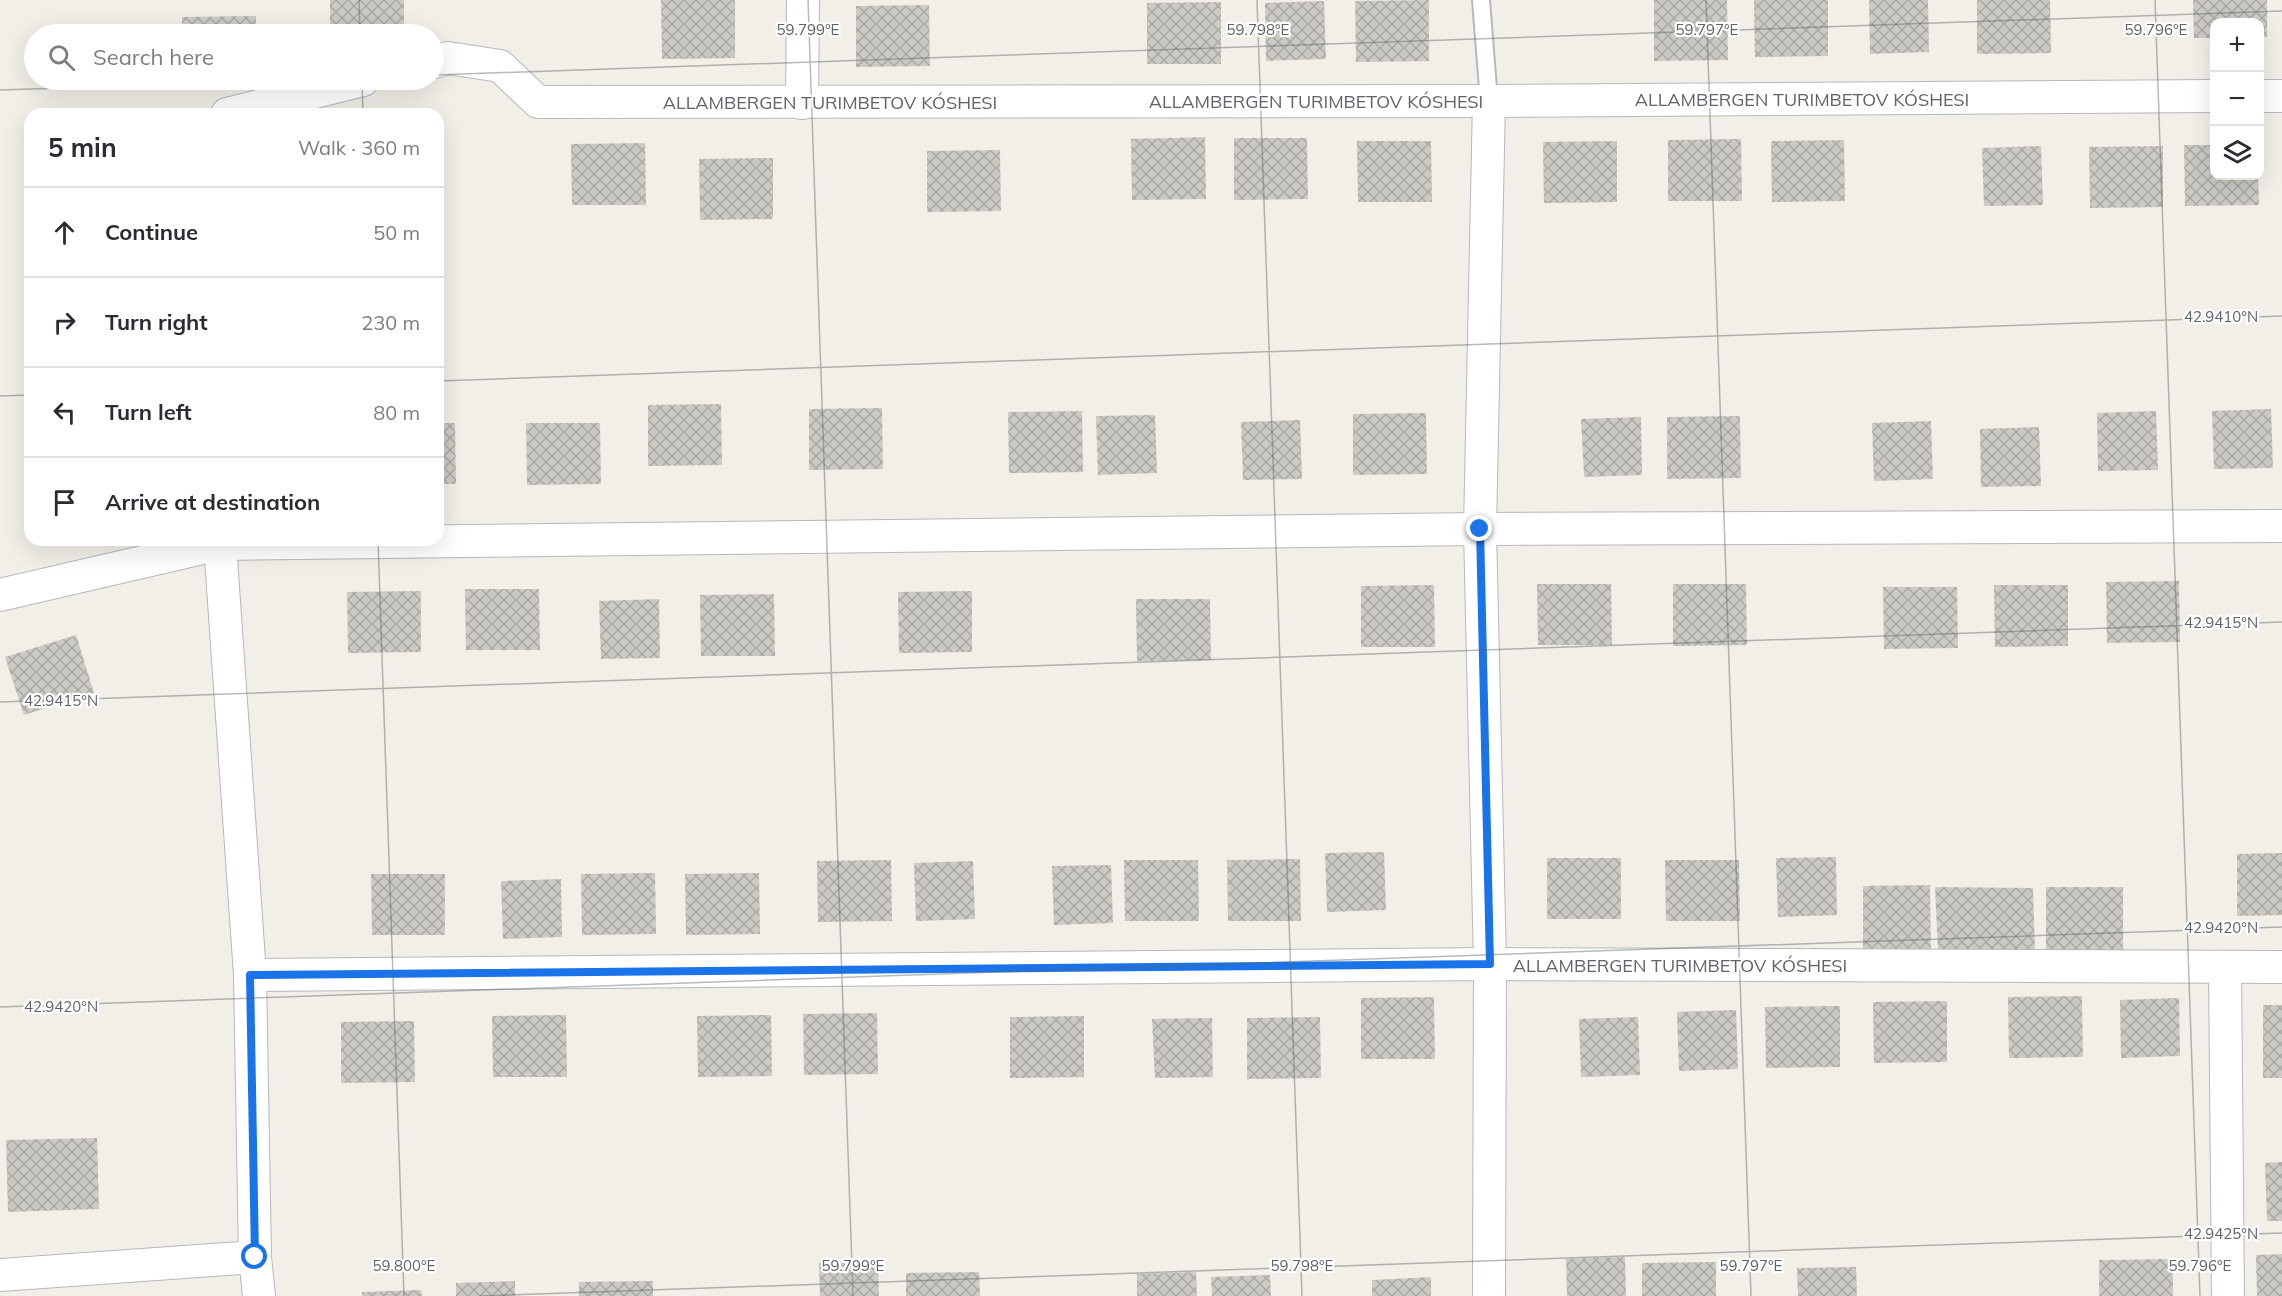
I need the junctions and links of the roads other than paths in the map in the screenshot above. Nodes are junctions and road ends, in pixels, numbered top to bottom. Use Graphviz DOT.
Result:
graph roads {
  1 [pos="803,0"];
  2 [pos="1481,0"];
  3 [pos="444,59"];
  4 [pos="323,90"];
  5 [pos="2210,96"];
  6 [pos="2264,96"];
  7 [pos="2282,96"];
  8 [pos="1489,101"];
  9 [pos="802,103"];
  10 [pos="251,108"];
  11 [pos="2282,526"];
  12 [pos="1480,529"];
  13 [pos="444,541"];
  14 [pos="211,546"];
  15 [pos="220,546"];
  16 [pos="0,594"];
  17 [pos="1490,964"];
  18 [pos="2282,967"];
  19 [pos="2225,968"];
  20 [pos="250,975"];
  21 [pos="255,1257"];
  22 [pos="0,1275"];
  23 [pos="259,1296"];
  24 [pos="1489,1296"];
  25 [pos="2228,1296"];
  1 -- 9 [label="street"];
  2 -- 8 [label="lane"];
  3 -- 9 [label="street"];
  4 -- 10 [label="street"];
  5 -- 8 [label="street"];
  6 -- 7 [label="street"];
  8 -- 9 [label="street"];
  8 -- 12 [label="street"];
  11 -- 12 [label="street"];
  12 -- 13 [label="street"];
  12 -- 17 [label="street"];
  14 -- 16 [label="street"];
  15 -- 20 [label="street"];
  17 -- 19 [label="street"];
  17 -- 20 [label="street"];
  17 -- 24 [label="street"];
  18 -- 19 [label="street"];
  19 -- 25 [label="street"];
  20 -- 21 [label="street"];
  21 -- 22 [label="street"];
  21 -- 23 [label="street"];
}
